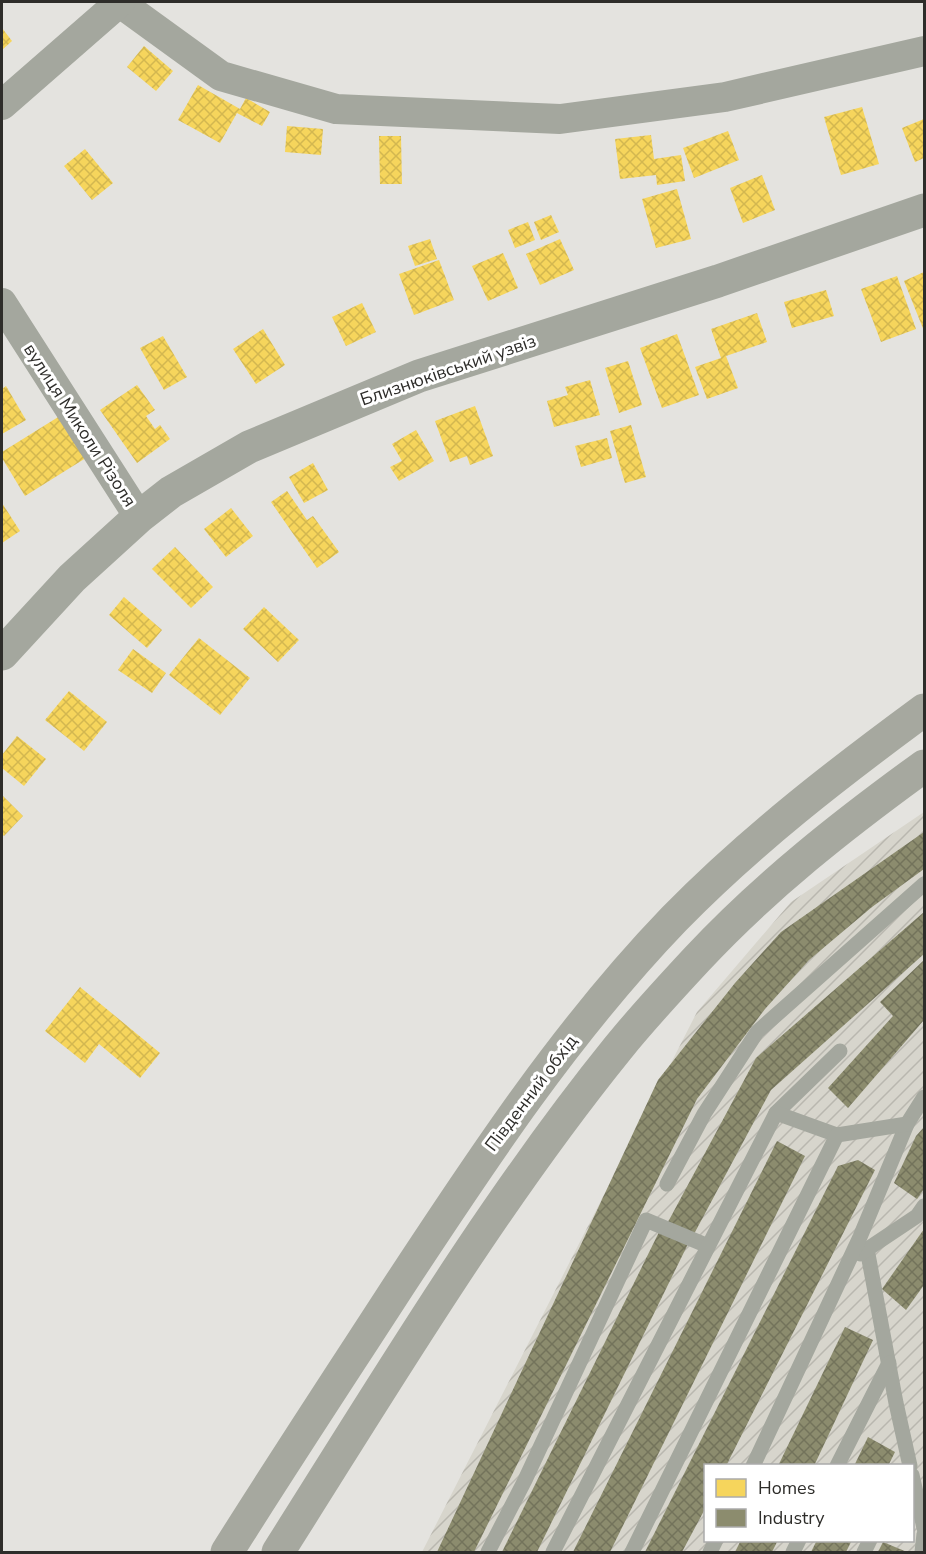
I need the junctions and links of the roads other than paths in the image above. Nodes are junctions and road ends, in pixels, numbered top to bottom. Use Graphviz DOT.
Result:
graph roads {
  1 [pos="119,2"];
  2 [pos="924,51"];
  3 [pos="2,105"];
  4 [pos="924,210"];
  5 [pos="2,303"];
  6 [pos="139,517"];
  7 [pos="2,654"];
  8 [pos="924,710"];
  9 [pos="924,766"];
  10 [pos="924,884"];
  11 [pos="840,1051"];
  12 [pos="924,1097"];
  13 [pos="776,1113"];
  14 [pos="907,1124"];
  15 [pos="837,1135"];
  16 [pos="667,1184"];
  17 [pos="924,1206"];
  18 [pos="708,1246"];
  19 [pos="867,1249"];
  20 [pos="848,1262"];
  21 [pos="889,1363"];
  22 [pos="754,1464"];
  23 [pos="838,1464"];
  24 [pos="909,1464"];
  25 [pos="914,1484"];
  26 [pos="924,1528"];
  27 [pos="924,1534"];
  28 [pos="227,1552"];
  29 [pos="278,1552"];
  30 [pos="488,1552"];
  31 [pos="553,1552"];
  32 [pos="632,1552"];
  33 [pos="922,1552"];
  1 -- 2 [label="street"];
  1 -- 3 [label="street"];
  4 -- 6 [label="street, Близнюківський узвіз"];
  5 -- 6 [label="street, вулиця Миколи Різоля"];
  6 -- 7 [label="street, Близнюківський узвіз"];
  8 -- 28 [label="main road, Південний обхід"];
  9 -- 29 [label="main road"];
  10 -- 16 [label="lane"];
  11 -- 13 [label="lane"];
  12 -- 14 [label="lane"];
  13 -- 15 [label="lane"];
  13 -- 18 [label="lane"];
  14 -- 15 [label="lane"];
  14 -- 20 [label="lane"];
  15 -- 32 [label="lane"];
  17 -- 19 [label="lane"];
  18 -- 30 [label="lane"];
  18 -- 31 [label="lane"];
  19 -- 20 [label="lane"];
  19 -- 21 [label="lane"];
  20 -- 22 [label="lane"];
  21 -- 23 [label="lane"];
  21 -- 24 [label="lane"];
  25 -- 26 [label="lane"];
  27 -- 33 [label="lane"];
}
